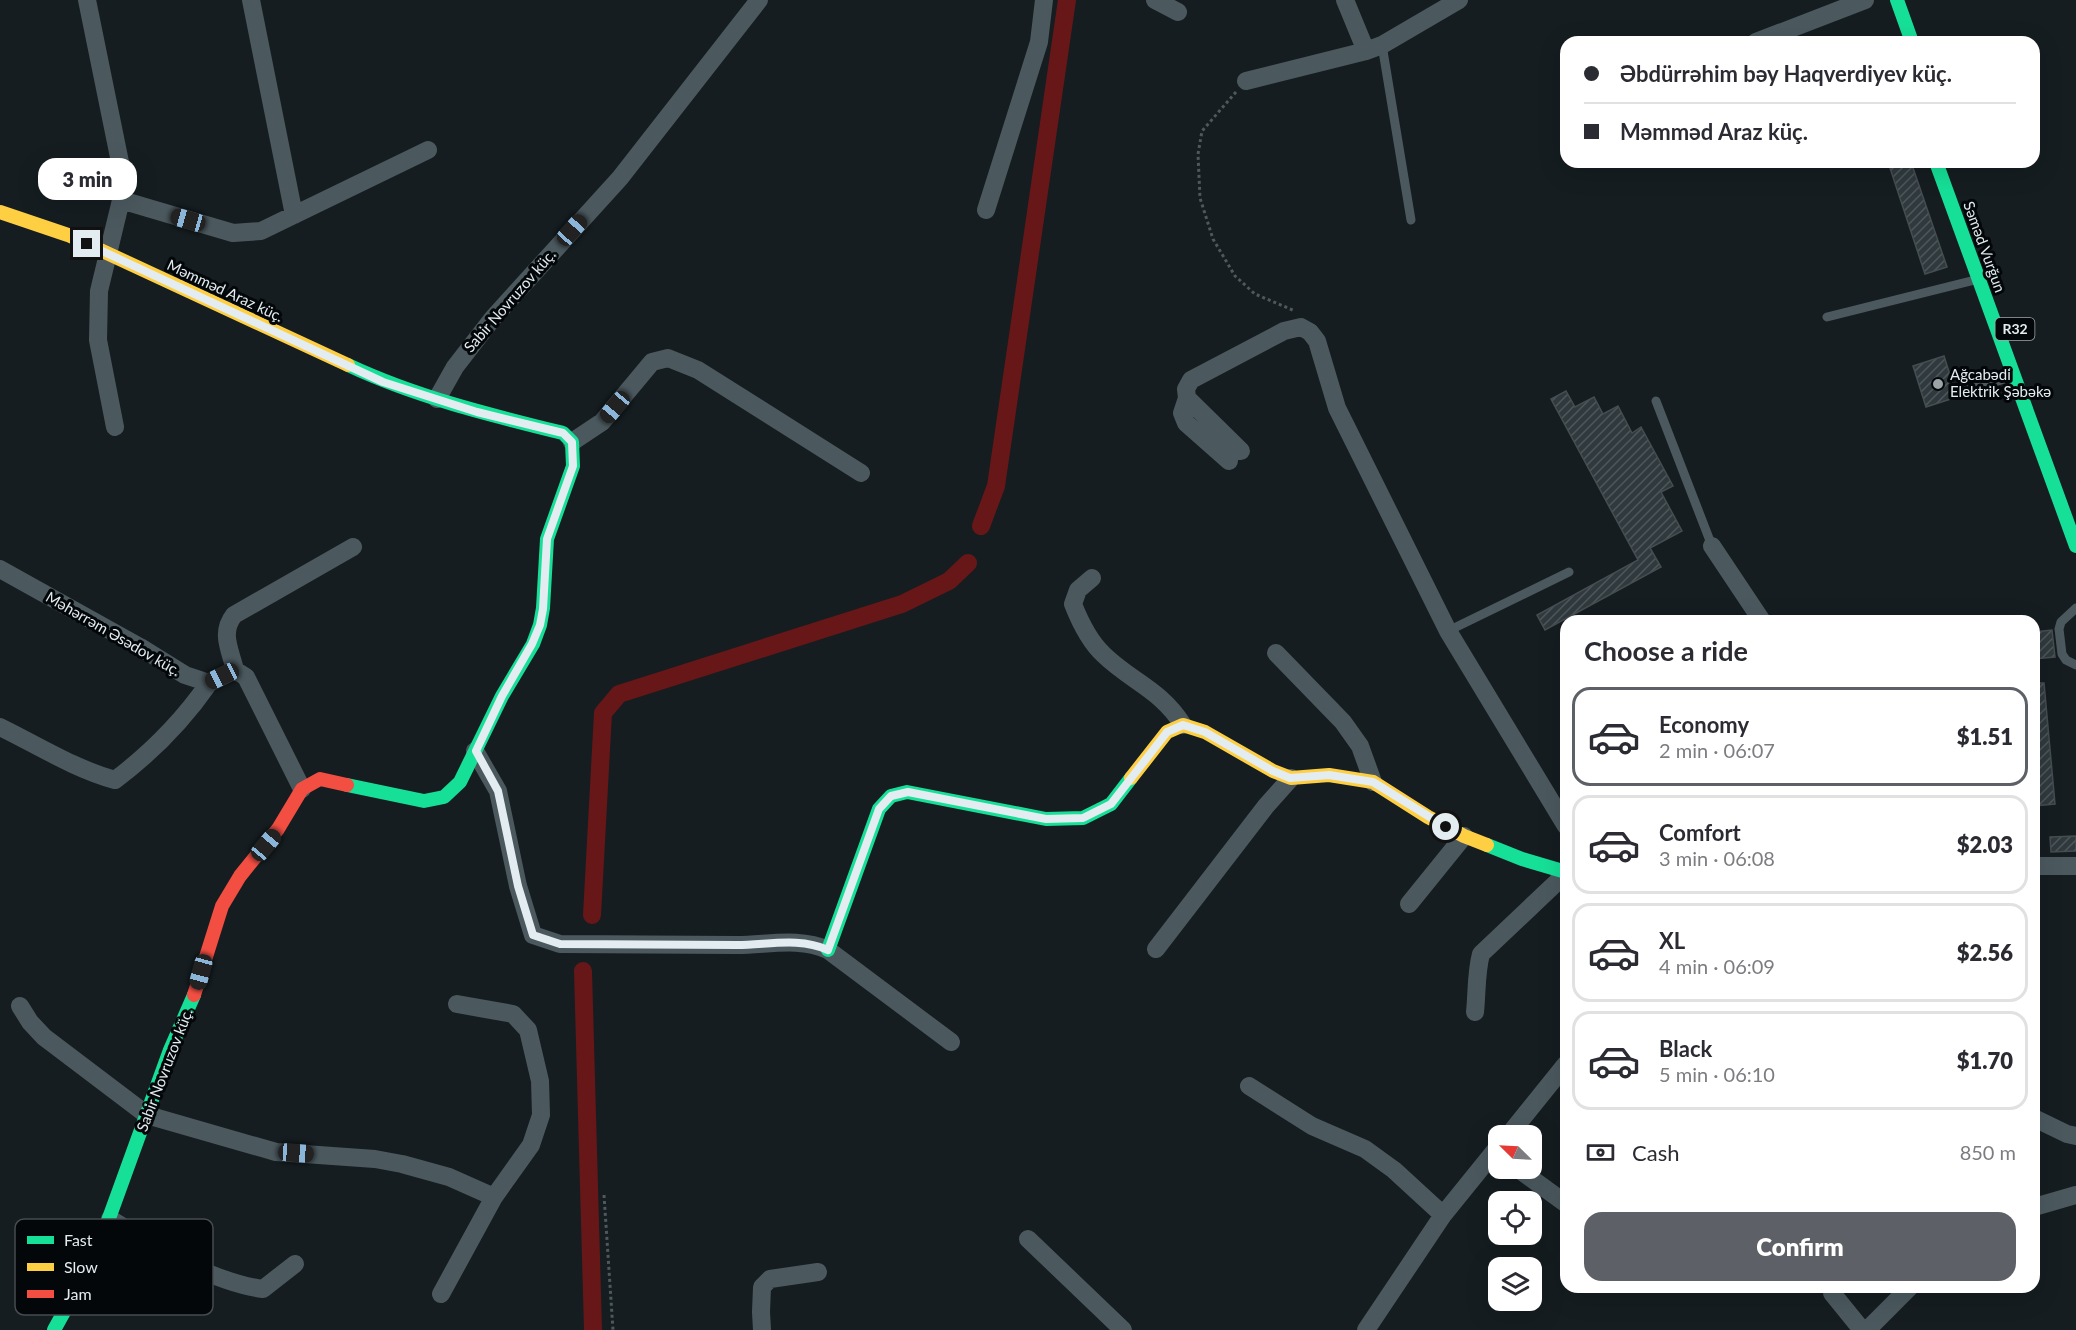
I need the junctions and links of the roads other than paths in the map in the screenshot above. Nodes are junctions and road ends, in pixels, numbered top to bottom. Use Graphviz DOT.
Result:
graph roads {
  1 [pos="87,0"];
  2 [pos="251,0"];
  3 [pos="759,0"];
  4 [pos="1044,0"];
  5 [pos="1155,0"];
  6 [pos="1345,0"];
  7 [pos="1459,0"];
  8 [pos="1865,0"];
  9 [pos="1897,0"];
  10 [pos="1178,12"];
  11 [pos="1772,36"];
  12 [pos="1910,36"];
  13 [pos="1374,48"];
  14 [pos="1246,81"];
  15 [pos="428,150"];
  16 [pos="1938,168"];
  17 [pos="121,200"];
  18 [pos="986,210"];
  19 [pos="0,212"];
  20 [pos="294,215"];
  21 [pos="1411,220"];
  22 [pos="107,254"];
  23 [pos="1995,273"];
  24 [pos="1977,279"];
  25 [pos="1827,317"];
  26 [pos="2013,377"];
  27 [pos="1964,391"];
  28 [pos="437,399"];
  29 [pos="1656,400"];
  30 [pos="115,427"];
  31 [pos="572,442"];
  32 [pos="1235,456"];
  33 [pos="861,473"];
  34 [pos="1712,546"];
  35 [pos="2076,546"];
  36 [pos="353,547"];
  37 [pos="0,569"];
  38 [pos="1569,572"];
  39 [pos="1092,578"];
  40 [pos="2076,608"];
  41 [pos="1758,615"];
  42 [pos="1448,631"];
  43 [pos="1276,653"];
  44 [pos="2076,665"];
  45 [pos="235,670"];
  46 [pos="208,683"];
  47 [pos="1183,725"];
  48 [pos="0,727"];
  49 [pos="476,751"];
  50 [pos="1290,778"];
  51 [pos="1373,782"];
  52 [pos="302,789"];
  53 [pos="1560,816"];
  54 [pos="1464,836"];
  55 [pos="2040,866"];
  56 [pos="2076,866"];
  57 [pos="1560,870"];
  58 [pos="1560,878"];
  59 [pos="1409,904"];
  60 [pos="1156,949"];
  61 [pos="828,950"];
  62 [pos="457,1004"];
  63 [pos="20,1006"];
  64 [pos="1475,1012"];
  65 [pos="951,1042"];
  66 [pos="1560,1071"];
  67 [pos="1249,1086"];
  68 [pos="147,1115"];
  69 [pos="2040,1121"];
  70 [pos="1517,1125"];
  71 [pos="2076,1136"];
  72 [pos="1488,1162"];
  73 [pos="1532,1179"];
  74 [pos="2076,1195"];
  75 [pos="494,1197"];
  76 [pos="1560,1199"];
  77 [pos="2040,1206"];
  78 [pos="1443,1215"];
  79 [pos="110,1219"];
  80 [pos="1028,1239"];
  81 [pos="295,1264"];
  82 [pos="818,1272"];
  83 [pos="213,1274"];
  84 [pos="1832,1293"];
  85 [pos="1904,1293"];
  86 [pos="441,1294"];
  87 [pos="62,1315"];
  88 [pos="54,1330"];
  89 [pos="762,1330"];
  90 [pos="1123,1330"];
  91 [pos="1366,1330"];
  92 [pos="1862,1330"];
  93 [pos="1867,1330"];
  1 -- 17 [label="street"];
  2 -- 20 [label="street"];
  3 -- 28 [label="street, Sabir Novruzov küç."];
  4 -- 18 [label="street"];
  5 -- 10 [label="street"];
  6 -- 13 [label="street"];
  7 -- 13 [label="street"];
  8 -- 11 [label="street"];
  9 -- 12 [label="street"];
  13 -- 14 [label="street"];
  13 -- 21 [label="lane"];
  15 -- 20 [label="street"];
  16 -- 24 [label="street, Səməd Vurğun / R32"];
  17 -- 20 [label="street"];
  17 -- 22 [label="street"];
  19 -- 22 [label="street, Məmməd Araz küç."];
  22 -- 28 [label="street, Məmməd Araz küç."];
  22 -- 30 [label="street"];
  23 -- 24 [label="street"];
  24 -- 25 [label="lane"];
  24 -- 26 [label="street, Səməd Vurğun / R32"];
  26 -- 27 [label="lane"];
  26 -- 35 [label="street, Səməd Vurğun / R32"];
  28 -- 31 [label="street"];
  29 -- 34 [label="lane"];
  31 -- 33 [label="street"];
  31 -- 49 [label="street"];
  32 -- 42 [label="street"];
  34 -- 41 [label="street"];
  36 -- 45 [label="street"];
  37 -- 46 [label="street, Məhərrəm Əsədov küç."];
  38 -- 42 [label="lane"];
  39 -- 47 [label="street"];
  40 -- 44 [label="lane"];
  42 -- 53 [label="street"];
  43 -- 51 [label="street"];
  45 -- 46 [label="street"];
  45 -- 52 [label="street"];
  46 -- 48 [label="street"];
  47 -- 50 [label="street"];
  47 -- 61 [label="street"];
  49 -- 52 [label="street"];
  49 -- 61 [label="street"];
  50 -- 51 [label="street"];
  50 -- 60 [label="street"];
  51 -- 54 [label="street"];
  52 -- 68 [label="street, Sabir Novruzov küç."];
  54 -- 57 [label="street"];
  54 -- 59 [label="street"];
  55 -- 56 [label="street"];
  58 -- 64 [label="street"];
  61 -- 65 [label="street"];
  62 -- 75 [label="street"];
  63 -- 68 [label="street"];
  66 -- 70 [label="street"];
  67 -- 78 [label="street"];
  68 -- 75 [label="street"];
  68 -- 79 [label="street, Sabir Novruzov küç."];
  69 -- 71 [label="street"];
  72 -- 78 [label="street"];
  73 -- 76 [label="street"];
  74 -- 77 [label="street"];
  75 -- 86 [label="street"];
  78 -- 91 [label="street"];
  80 -- 90 [label="street"];
  81 -- 83 [label="street"];
  82 -- 89 [label="street"];
  84 -- 92 [label="street"];
  85 -- 93 [label="street"];
  87 -- 88 [label="street, Sabir Novruzov küç."];
}
